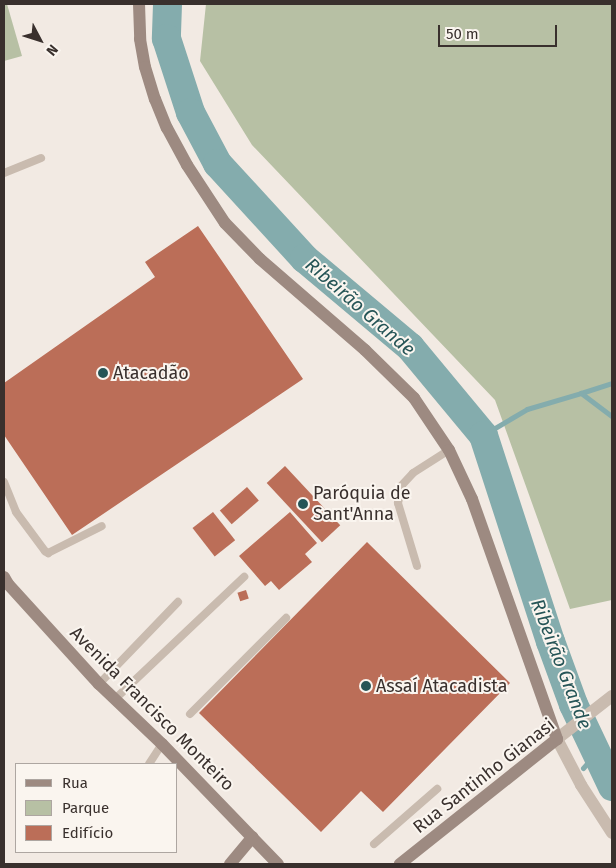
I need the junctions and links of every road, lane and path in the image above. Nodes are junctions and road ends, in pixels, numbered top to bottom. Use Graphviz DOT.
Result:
graph roads {
  1 [pos="139,4"];
  2 [pos="40,158"];
  3 [pos="4,173"];
  4 [pos="449,450"];
  5 [pos="4,482"];
  6 [pos="102,526"];
  7 [pos="417,566"];
  8 [pos="4,577"];
  9 [pos="244,577"];
  10 [pos="178,602"];
  11 [pos="286,618"];
  12 [pos="99,684"];
  13 [pos="612,696"];
  14 [pos="115,700"];
  15 [pos="190,714"];
  16 [pos="562,736"];
  17 [pos="162,744"];
  18 [pos="150,763"];
  19 [pos="437,789"];
  20 [pos="612,833"];
  21 [pos="253,837"];
  22 [pos="374,844"];
  23 [pos="230,864"];
  24 [pos="278,864"];
  25 [pos="400,864"];
  1 -- 4 [label="street"];
  2 -- 3 [label="lane"];
  4 -- 7 [label="lane"];
  4 -- 16 [label="street"];
  5 -- 6 [label="lane"];
  8 -- 12 [label="street, Avenida Francisco Monteiro"];
  9 -- 14 [label="lane"];
  10 -- 12 [label="lane"];
  11 -- 15 [label="lane"];
  12 -- 14 [label="street, Avenida Francisco Monteiro"];
  13 -- 16 [label="street, Rua Santinho Gianasi"];
  14 -- 17 [label="street, Avenida Francisco Monteiro"];
  16 -- 20 [label="street"];
  16 -- 25 [label="street, Rua Santinho Gianasi"];
  17 -- 18 [label="lane"];
  17 -- 21 [label="street, Avenida Francisco Monteiro"];
  19 -- 22 [label="lane"];
  21 -- 23 [label="street"];
  21 -- 24 [label="street, Avenida Francisco Monteiro"];
}
